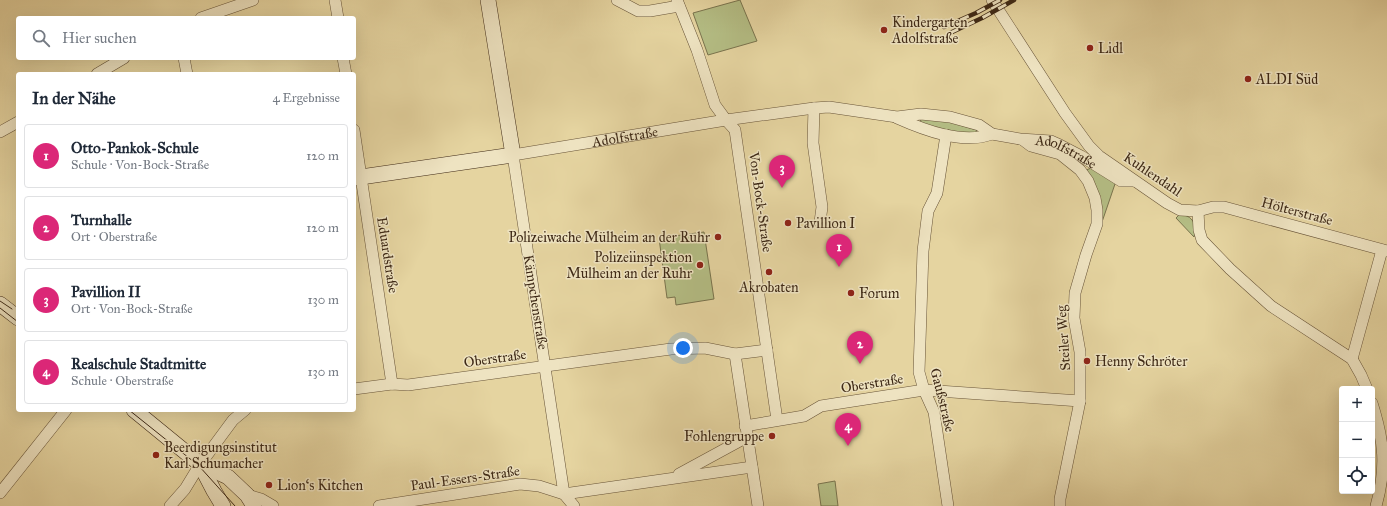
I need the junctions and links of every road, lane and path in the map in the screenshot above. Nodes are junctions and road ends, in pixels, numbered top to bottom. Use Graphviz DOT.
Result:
graph roads {
  1 [pos="253,0"];
  2 [pos="335,0"];
  3 [pos="488,0"];
  4 [pos="617,0"];
  5 [pos="992,0"];
  6 [pos="678,3"];
  7 [pos="207,16"];
  8 [pos="338,16"];
  9 [pos="121,60"];
  10 [pos="184,60"];
  11 [pos="343,60"];
  12 [pos="100,72"];
  13 [pos="187,72"];
  14 [pos="346,72"];
  15 [pos="814,108"];
  16 [pos="897,117"];
  17 [pos="726,120"];
  18 [pos="16,123"];
  19 [pos="0,132"];
  20 [pos="992,134"];
  21 [pos="946,135"];
  22 [pos="1020,139"];
  23 [pos="514,155"];
  24 [pos="356,162"];
  25 [pos="357,178"];
  26 [pos="1134,181"];
  27 [pos="1198,211"];
  28 [pos="820,222"];
  29 [pos="1385,251"];
  30 [pos="0,304"];
  31 [pos="16,316"];
  32 [pos="767,350"];
  33 [pos="735,354"];
  34 [pos="1352,359"];
  35 [pos="545,366"];
  36 [pos="392,384"];
  37 [pos="1366,386"];
  38 [pos="356,389"];
  39 [pos="924,390"];
  40 [pos="1080,401"];
  41 [pos="64,412"];
  42 [pos="136,412"];
  43 [pos="243,412"];
  44 [pos="1375,413"];
  45 [pos="777,420"];
  46 [pos="745,426"];
  47 [pos="747,437"];
  48 [pos="200,464"];
  49 [pos="752,467"];
  50 [pos="673,477"];
  51 [pos="0,493"];
  52 [pos="564,494"];
  53 [pos="251,500"];
  54 [pos="170,506"];
  55 [pos="223,506"];
  56 [pos="273,506"];
  57 [pos="379,506"];
  58 [pos="574,506"];
  59 [pos="758,506"];
  60 [pos="948,506"];
  61 [pos="1060,506"];
  62 [pos="1376,506"];
  1 -- 7 [label="street"];
  2 -- 8 [label="street"];
  3 -- 23 [label="street, Kämpchenstraße"];
  4 -- 6 [label="street"];
  5 -- 26 [label="street, Kuhlendahl"];
  6 -- 17 [label="street, Von-Bock-Straße"];
  9 -- 12 [label="street"];
  10 -- 13 [label="street"];
  11 -- 14 [label="street"];
  15 -- 16 [label="street, Adolfstraße"];
  15 -- 17 [label="street, Adolfstraße"];
  15 -- 28 [label="street"];
  16 -- 20 [label="street, Adolfstraße"];
  16 -- 21 [label="street, Adolfstraße"];
  17 -- 23 [label="street, Adolfstraße"];
  17 -- 32 [label="street, Von-Bock-Straße"];
  18 -- 19 [label="street"];
  20 -- 21 [label="street, Adolfstraße"];
  20 -- 22 [label="street, Adolfstraße"];
  21 -- 39 [label="street, Gaußstraße"];
  22 -- 26 [label="street, Adolfstraße"];
  22 -- 40 [label="street, Steiler Weg"];
  23 -- 25 [label="street, Adolfstraße"];
  23 -- 35 [label="street, Kämpchenstraße"];
  24 -- 25 [label="street, Eduardstraße"];
  25 -- 36 [label="street, Eduardstraße"];
  26 -- 27 [label="street, Kuhlendahl"];
  27 -- 29 [label="street, Hölterstraße"];
  27 -- 34 [label="street"];
  29 -- 34 [label="street"];
  30 -- 31 [label="street"];
  32 -- 33 [label="street, Oberstraße"];
  32 -- 45 [label="street, Von-Bock-Straße"];
  33 -- 35 [label="street, Oberstraße"];
  33 -- 46 [label="street"];
  34 -- 37 [label="street"];
  35 -- 36 [label="street, Oberstraße"];
  35 -- 52 [label="street, Kämpchenstraße"];
  36 -- 38 [label="street, Oberstraße"];
  39 -- 40 [label="street, Oberstraße"];
  39 -- 45 [label="street, Oberstraße"];
  39 -- 60 [label="street, Gaußstraße"];
  40 -- 61 [label="street, Steiler Weg"];
  41 -- 51 [label="street"];
  42 -- 48 [label="street"];
  43 -- 48 [label="street"];
  44 -- 62 [label="street"];
  45 -- 46 [label="street, Oberstraße"];
  46 -- 47 [label="street"];
  47 -- 49 [label="street"];
  47 -- 50 [label="street, Paul-Essers-Straße"];
  48 -- 53 [label="street"];
  48 -- 54 [label="street"];
  48 -- 55 [label="street"];
  49 -- 50 [label="street, Paul-Essers-Straße"];
  49 -- 59 [label="street"];
  50 -- 52 [label="street, Paul-Essers-Straße"];
  52 -- 57 [label="street, Paul-Essers-Straße"];
  52 -- 58 [label="street"];
  53 -- 56 [label="street"];
}
